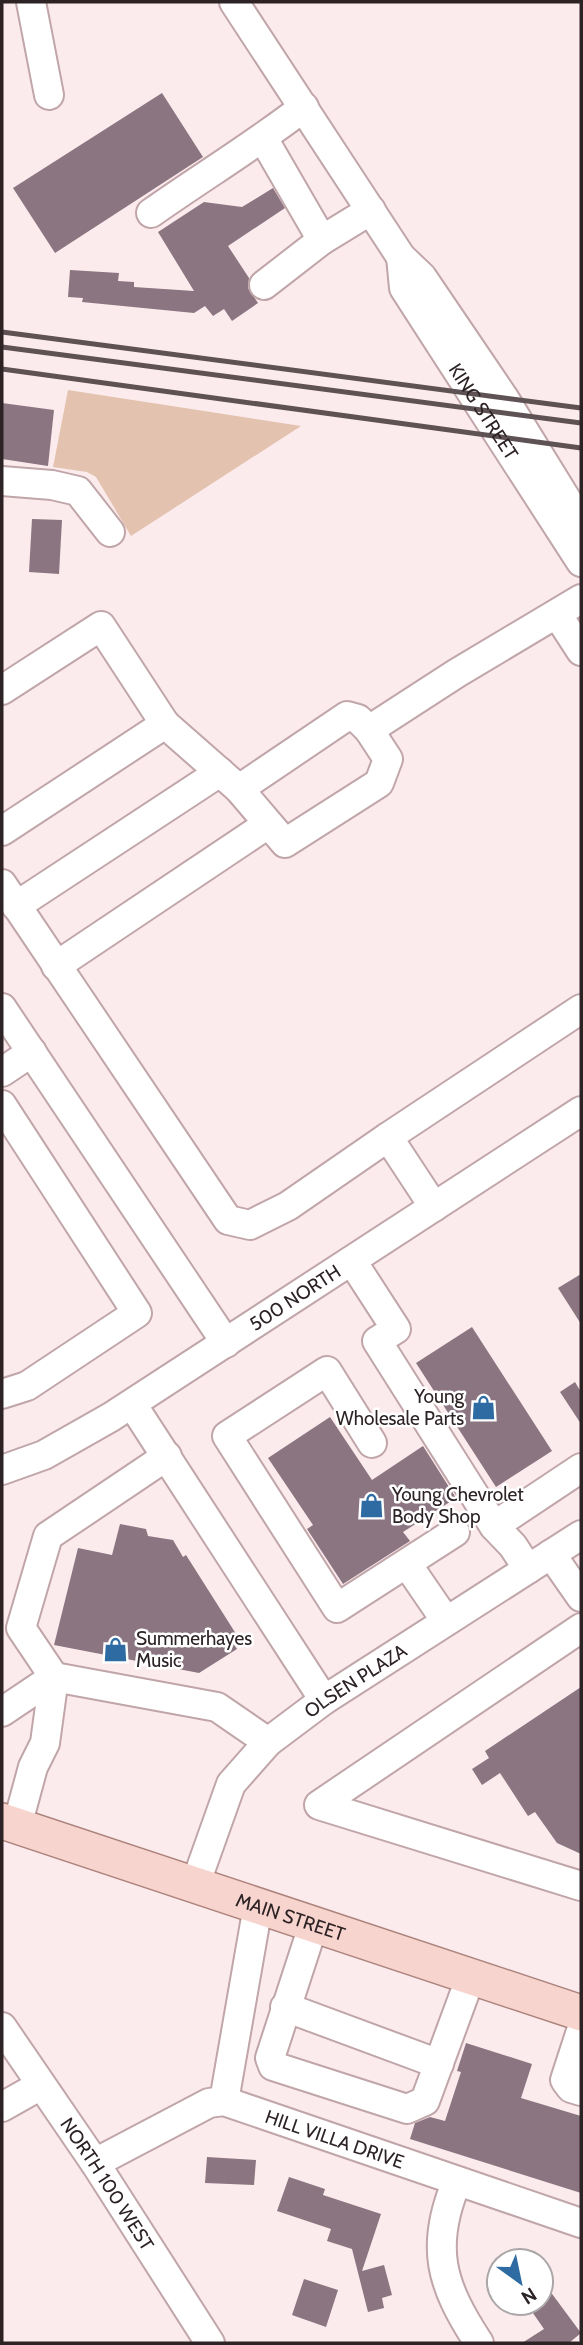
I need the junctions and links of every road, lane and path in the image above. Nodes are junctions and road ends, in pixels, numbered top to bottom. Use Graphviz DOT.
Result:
graph roads {
  1 [pos="31,2"];
  2 [pos="234,2"];
  3 [pos="49,95"];
  4 [pos="304,107"];
  5 [pos="263,138"];
  6 [pos="370,210"];
  7 [pos="151,213"];
  8 [pos="321,240"];
  9 [pos="401,257"];
  10 [pos="264,285"];
  11 [pos="2,481"];
  12 [pos="581,523"];
  13 [pos="110,532"];
  14 [pos="581,562"];
  15 [pos="581,600"];
  16 [pos="557,614"];
  17 [pos="581,651"];
  18 [pos="2,691"];
  19 [pos="165,724"];
  20 [pos="369,730"];
  21 [pos="230,780"];
  22 [pos="268,824"];
  23 [pos="2,831"];
  24 [pos="9,895"];
  25 [pos="56,966"];
  26 [pos="2,1008"];
  27 [pos="581,1009"];
  28 [pos="32,1052"];
  29 [pos="2,1072"];
  30 [pos="2,1105"];
  31 [pos="581,1111"];
  32 [pos="388,1137"];
  33 [pos="434,1208"];
  34 [pos="352,1261"];
  35 [pos="226,1343"];
  36 [pos="2,1394"];
  37 [pos="132,1404"];
  38 [pos="372,1443"];
  39 [pos="167,1457"];
  40 [pos="581,1468"];
  41 [pos="2,1470"];
  42 [pos="494,1526"];
  43 [pos="455,1532"];
  44 [pos="581,1535"];
  45 [pos="539,1562"];
  46 [pos="407,1564"];
  47 [pos="581,1597"];
  48 [pos="446,1621"];
  49 [pos="581,1628"];
  50 [pos="54,1677"];
  51 [pos="324,1700"];
  52 [pos="2,1712"];
  53 [pos="268,1742"];
  54 [pos="9,1824"];
  55 [pos="195,1885"];
  56 [pos="581,1886"];
  57 [pos="258,1906"];
  58 [pos="314,1923"];
  59 [pos="471,1976"];
  60 [pos="285,2007"];
  61 [pos="581,2013"];
  62 [pos="2,2027"];
  63 [pos="581,2031"];
  64 [pos="439,2064"];
  65 [pos="41,2085"];
  66 [pos="581,2091"];
  67 [pos="224,2101"];
  68 [pos="2,2107"];
  69 [pos="95,2163"];
  70 [pos="457,2181"];
  71 [pos="581,2223"];
  72 [pos="209,2343"];
  73 [pos="479,2343"];
  1 -- 3 [label="street"];
  2 -- 4 [label="street, KING STREET"];
  4 -- 5 [label="street"];
  4 -- 6 [label="street, KING STREET"];
  5 -- 7 [label="street"];
  5 -- 8 [label="street"];
  6 -- 8 [label="street"];
  6 -- 9 [label="street, KING STREET"];
  8 -- 10 [label="street"];
  9 -- 12 [label="street, KING STREET"];
  9 -- 14 [label="street, KING STREET"];
  11 -- 13 [label="street"];
  15 -- 16 [label="street"];
  16 -- 17 [label="street"];
  16 -- 20 [label="street"];
  18 -- 19 [label="street"];
  19 -- 21 [label="street"];
  19 -- 23 [label="street"];
  20 -- 21 [label="street"];
  20 -- 22 [label="street"];
  21 -- 22 [label="street"];
  21 -- 24 [label="street"];
  22 -- 25 [label="street"];
  24 -- 25 [label="street"];
  25 -- 32 [label="street"];
  26 -- 28 [label="street"];
  27 -- 32 [label="street"];
  28 -- 29 [label="street"];
  28 -- 35 [label="street"];
  30 -- 36 [label="street"];
  31 -- 33 [label="street, 500 NORTH"];
  32 -- 33 [label="street"];
  33 -- 34 [label="street, 500 NORTH"];
  34 -- 35 [label="street, 500 NORTH"];
  34 -- 42 [label="street"];
  35 -- 37 [label="street, 500 NORTH"];
  37 -- 39 [label="street"];
  37 -- 41 [label="street, 500 NORTH"];
  38 -- 46 [label="street"];
  39 -- 50 [label="street"];
  39 -- 51 [label="street"];
  40 -- 42 [label="street"];
  42 -- 45 [label="street"];
  43 -- 46 [label="street"];
  44 -- 45 [label="street, OLSEN PLAZA"];
  45 -- 47 [label="street"];
  45 -- 48 [label="street, OLSEN PLAZA"];
  46 -- 48 [label="street"];
  48 -- 51 [label="street, OLSEN PLAZA"];
  49 -- 56 [label="street"];
  50 -- 52 [label="street"];
  50 -- 53 [label="street"];
  50 -- 54 [label="street"];
  51 -- 53 [label="street, OLSEN PLAZA"];
  53 -- 55 [label="street, OLSEN PLAZA"];
  54 -- 55 [label="main road, MAIN STREET"];
  55 -- 57 [label="main road, MAIN STREET"];
  57 -- 58 [label="main road, MAIN STREET"];
  57 -- 67 [label="street"];
  58 -- 59 [label="main road, MAIN STREET"];
  58 -- 60 [label="street"];
  59 -- 61 [label="main road, MAIN STREET"];
  59 -- 64 [label="street"];
  60 -- 64 [label="street"];
  60 -- 64 [label="street"];
  62 -- 65 [label="street, NORTH 100 WEST"];
  63 -- 66 [label="street"];
  65 -- 68 [label="street"];
  65 -- 69 [label="street, NORTH 100 WEST"];
  67 -- 69 [label="street"];
  67 -- 70 [label="street, HILL VILLA DRIVE"];
  69 -- 72 [label="street, NORTH 100 WEST"];
  70 -- 71 [label="street, HILL VILLA DRIVE"];
  70 -- 73 [label="street"];
}
